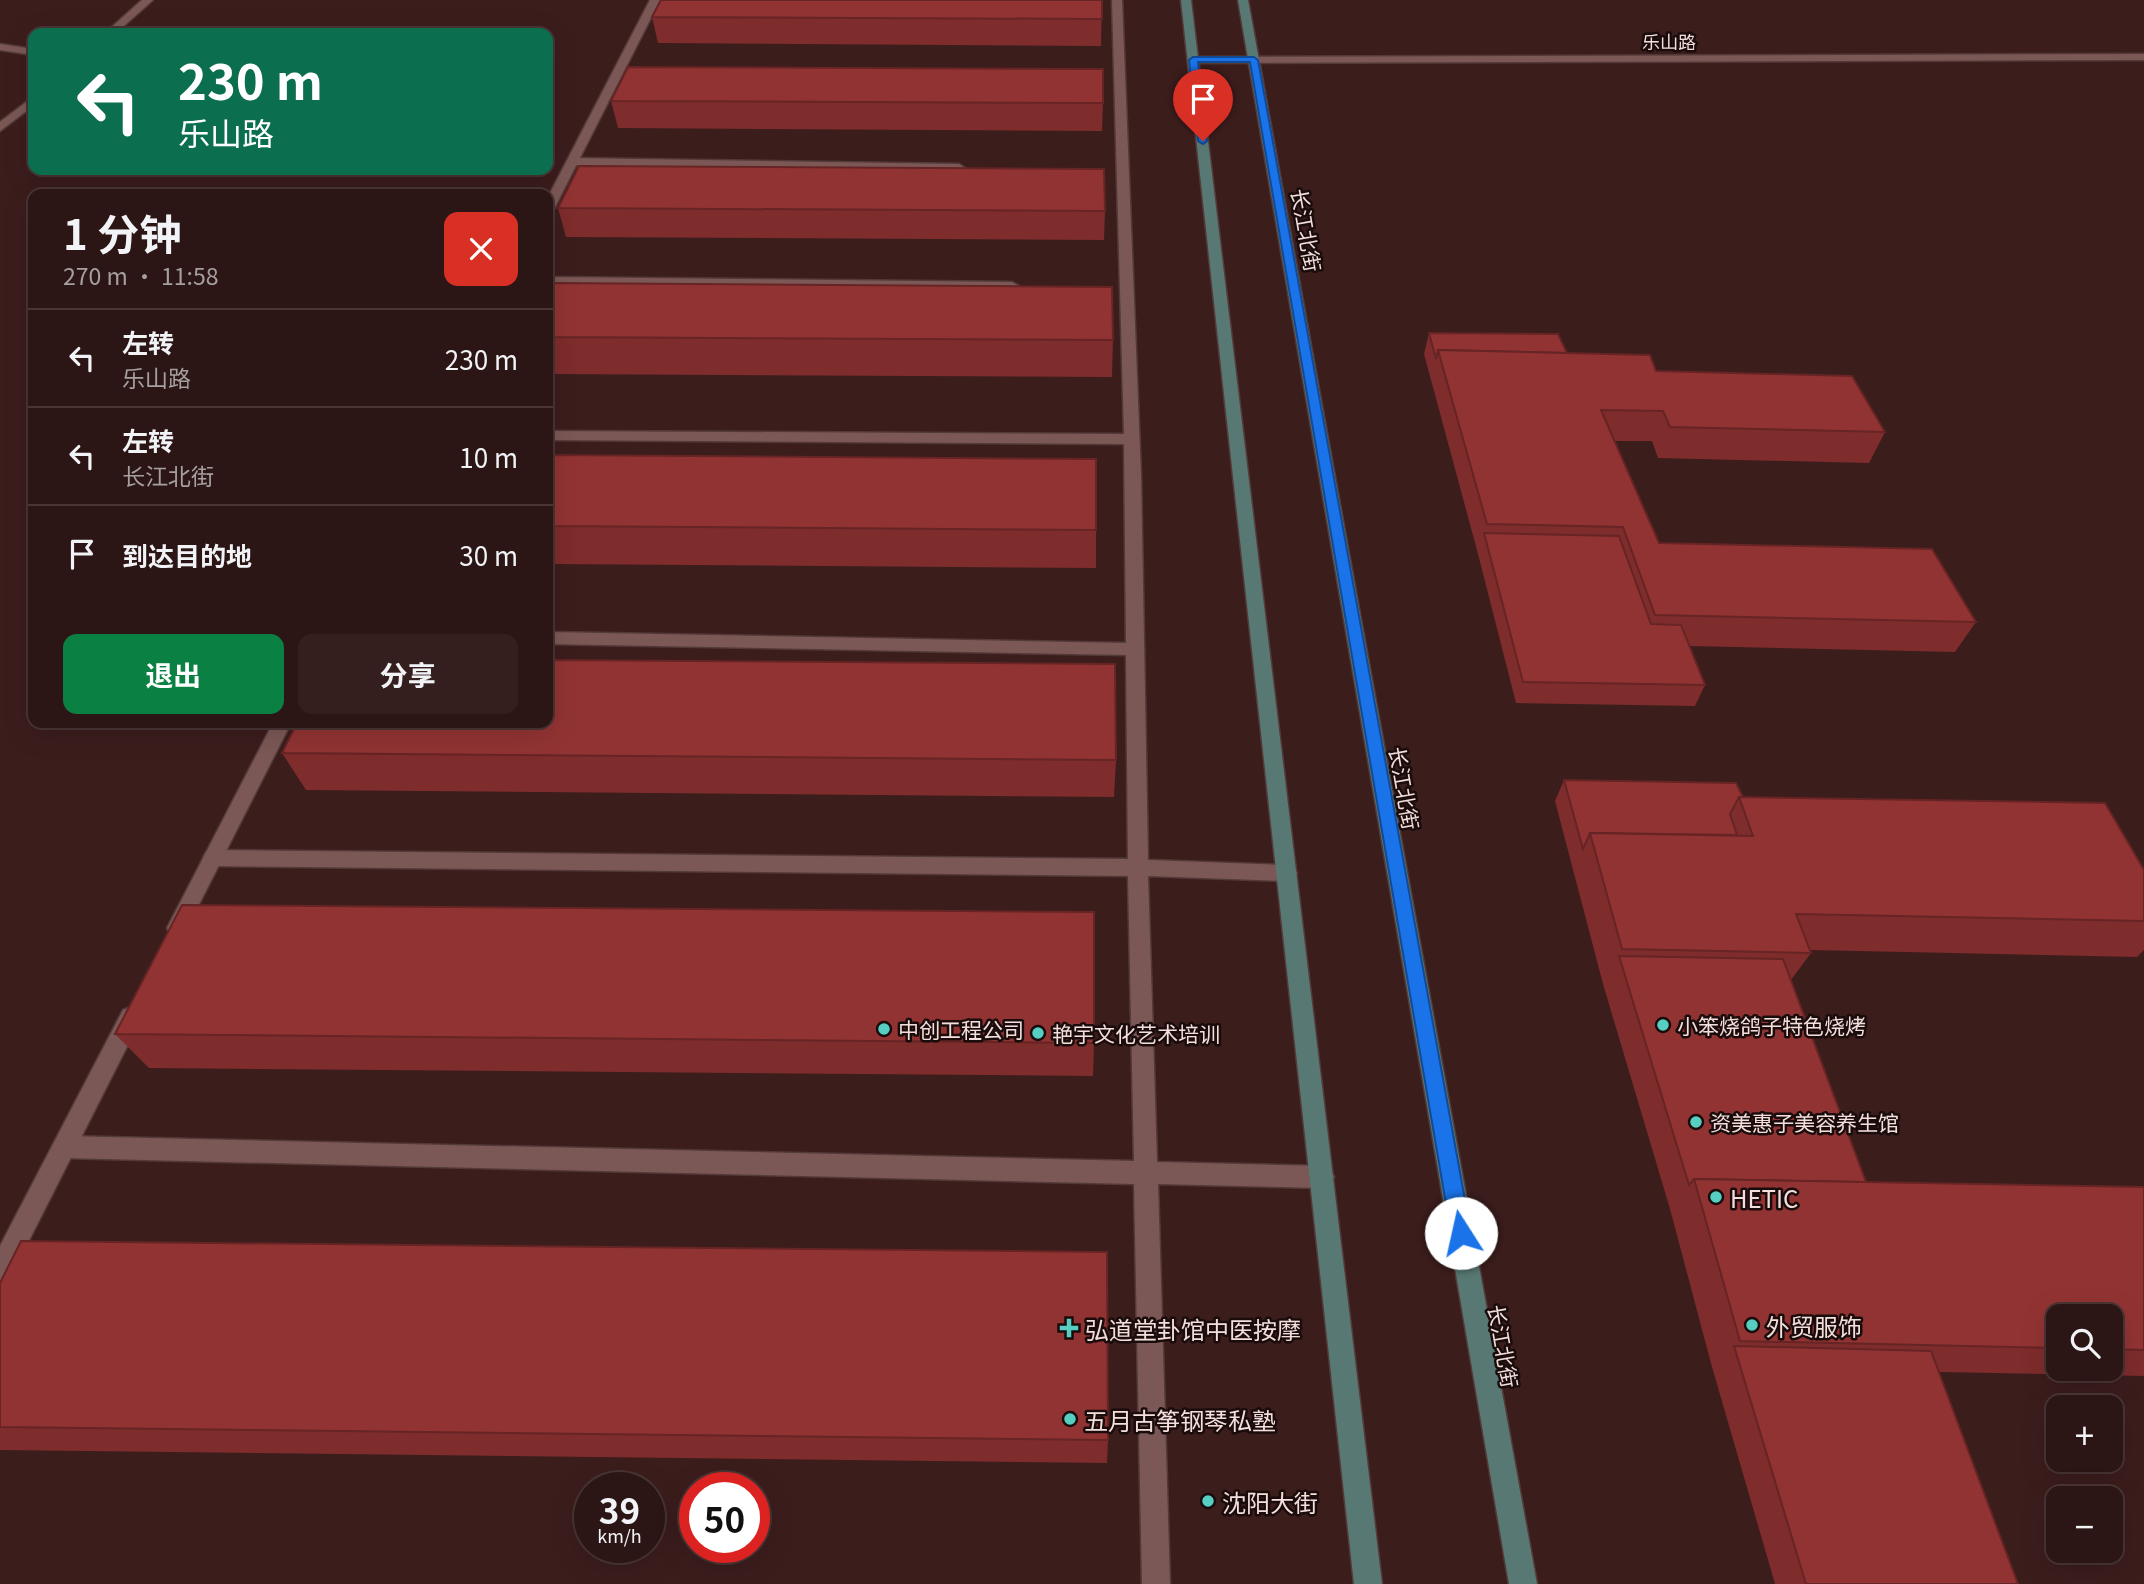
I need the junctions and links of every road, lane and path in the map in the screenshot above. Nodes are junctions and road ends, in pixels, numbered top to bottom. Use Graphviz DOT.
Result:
graph roads {
  1 [pos="148,0"];
  2 [pos="655,0"];
  3 [pos="1117,0"];
  4 [pos="1186,0"];
  5 [pos="1243,0"];
  6 [pos="116,28"];
  7 [pos="0,47"];
  8 [pos="28,51"];
  9 [pos="2144,57"];
  10 [pos="1193,60"];
  11 [pos="1254,60"];
  12 [pos="619,70"];
  13 [pos="633,70"];
  14 [pos="28,104"];
  15 [pos="0,128"];
  16 [pos="572,162"];
  17 [pos="971,168"];
  18 [pos="553,199"];
  19 [pos="553,281"];
  20 [pos="1030,286"];
  21 [pos="553,436"];
  22 [pos="1132,439"];
  23 [pos="553,638"];
  24 [pos="1136,649"];
  25 [pos="279,728"];
  26 [pos="213,858"];
  27 [pos="1138,869"];
  28 [pos="1287,873"];
  29 [pos="169,942"];
  30 [pos="138,1003"];
  31 [pos="64,1147"];
  32 [pos="1147,1173"];
  33 [pos="1322,1177"];
  34 [pos="0,1271"];
  35 [pos="1156,1584"];
  36 [pos="1368,1584"];
  37 [pos="1523,1584"];
  1 -- 6 [label="street"];
  2 -- 12 [label="street"];
  3 -- 22 [label="street"];
  4 -- 10 [label="main road"];
  5 -- 11 [label="main road, 长江北街"];
  7 -- 8 [label="street"];
  9 -- 11 [label="street, 乐山路"];
  10 -- 11 [label="street, 乐山路"];
  10 -- 28 [label="main road"];
  11 -- 37 [label="main road, 长江北街"];
  12 -- 13 [label="street"];
  12 -- 16 [label="street"];
  14 -- 15 [label="street"];
  16 -- 17 [label="street"];
  16 -- 18 [label="street"];
  19 -- 20 [label="street"];
  21 -- 22 [label="street"];
  22 -- 24 [label="street"];
  23 -- 24 [label="street"];
  24 -- 27 [label="street"];
  25 -- 26 [label="street"];
  26 -- 27 [label="street"];
  26 -- 29 [label="street"];
  27 -- 28 [label="street"];
  27 -- 32 [label="street"];
  28 -- 33 [label="main road"];
  30 -- 31 [label="street"];
  31 -- 32 [label="street"];
  31 -- 34 [label="street"];
  32 -- 33 [label="street"];
  32 -- 35 [label="street"];
  33 -- 36 [label="main road"];
}
